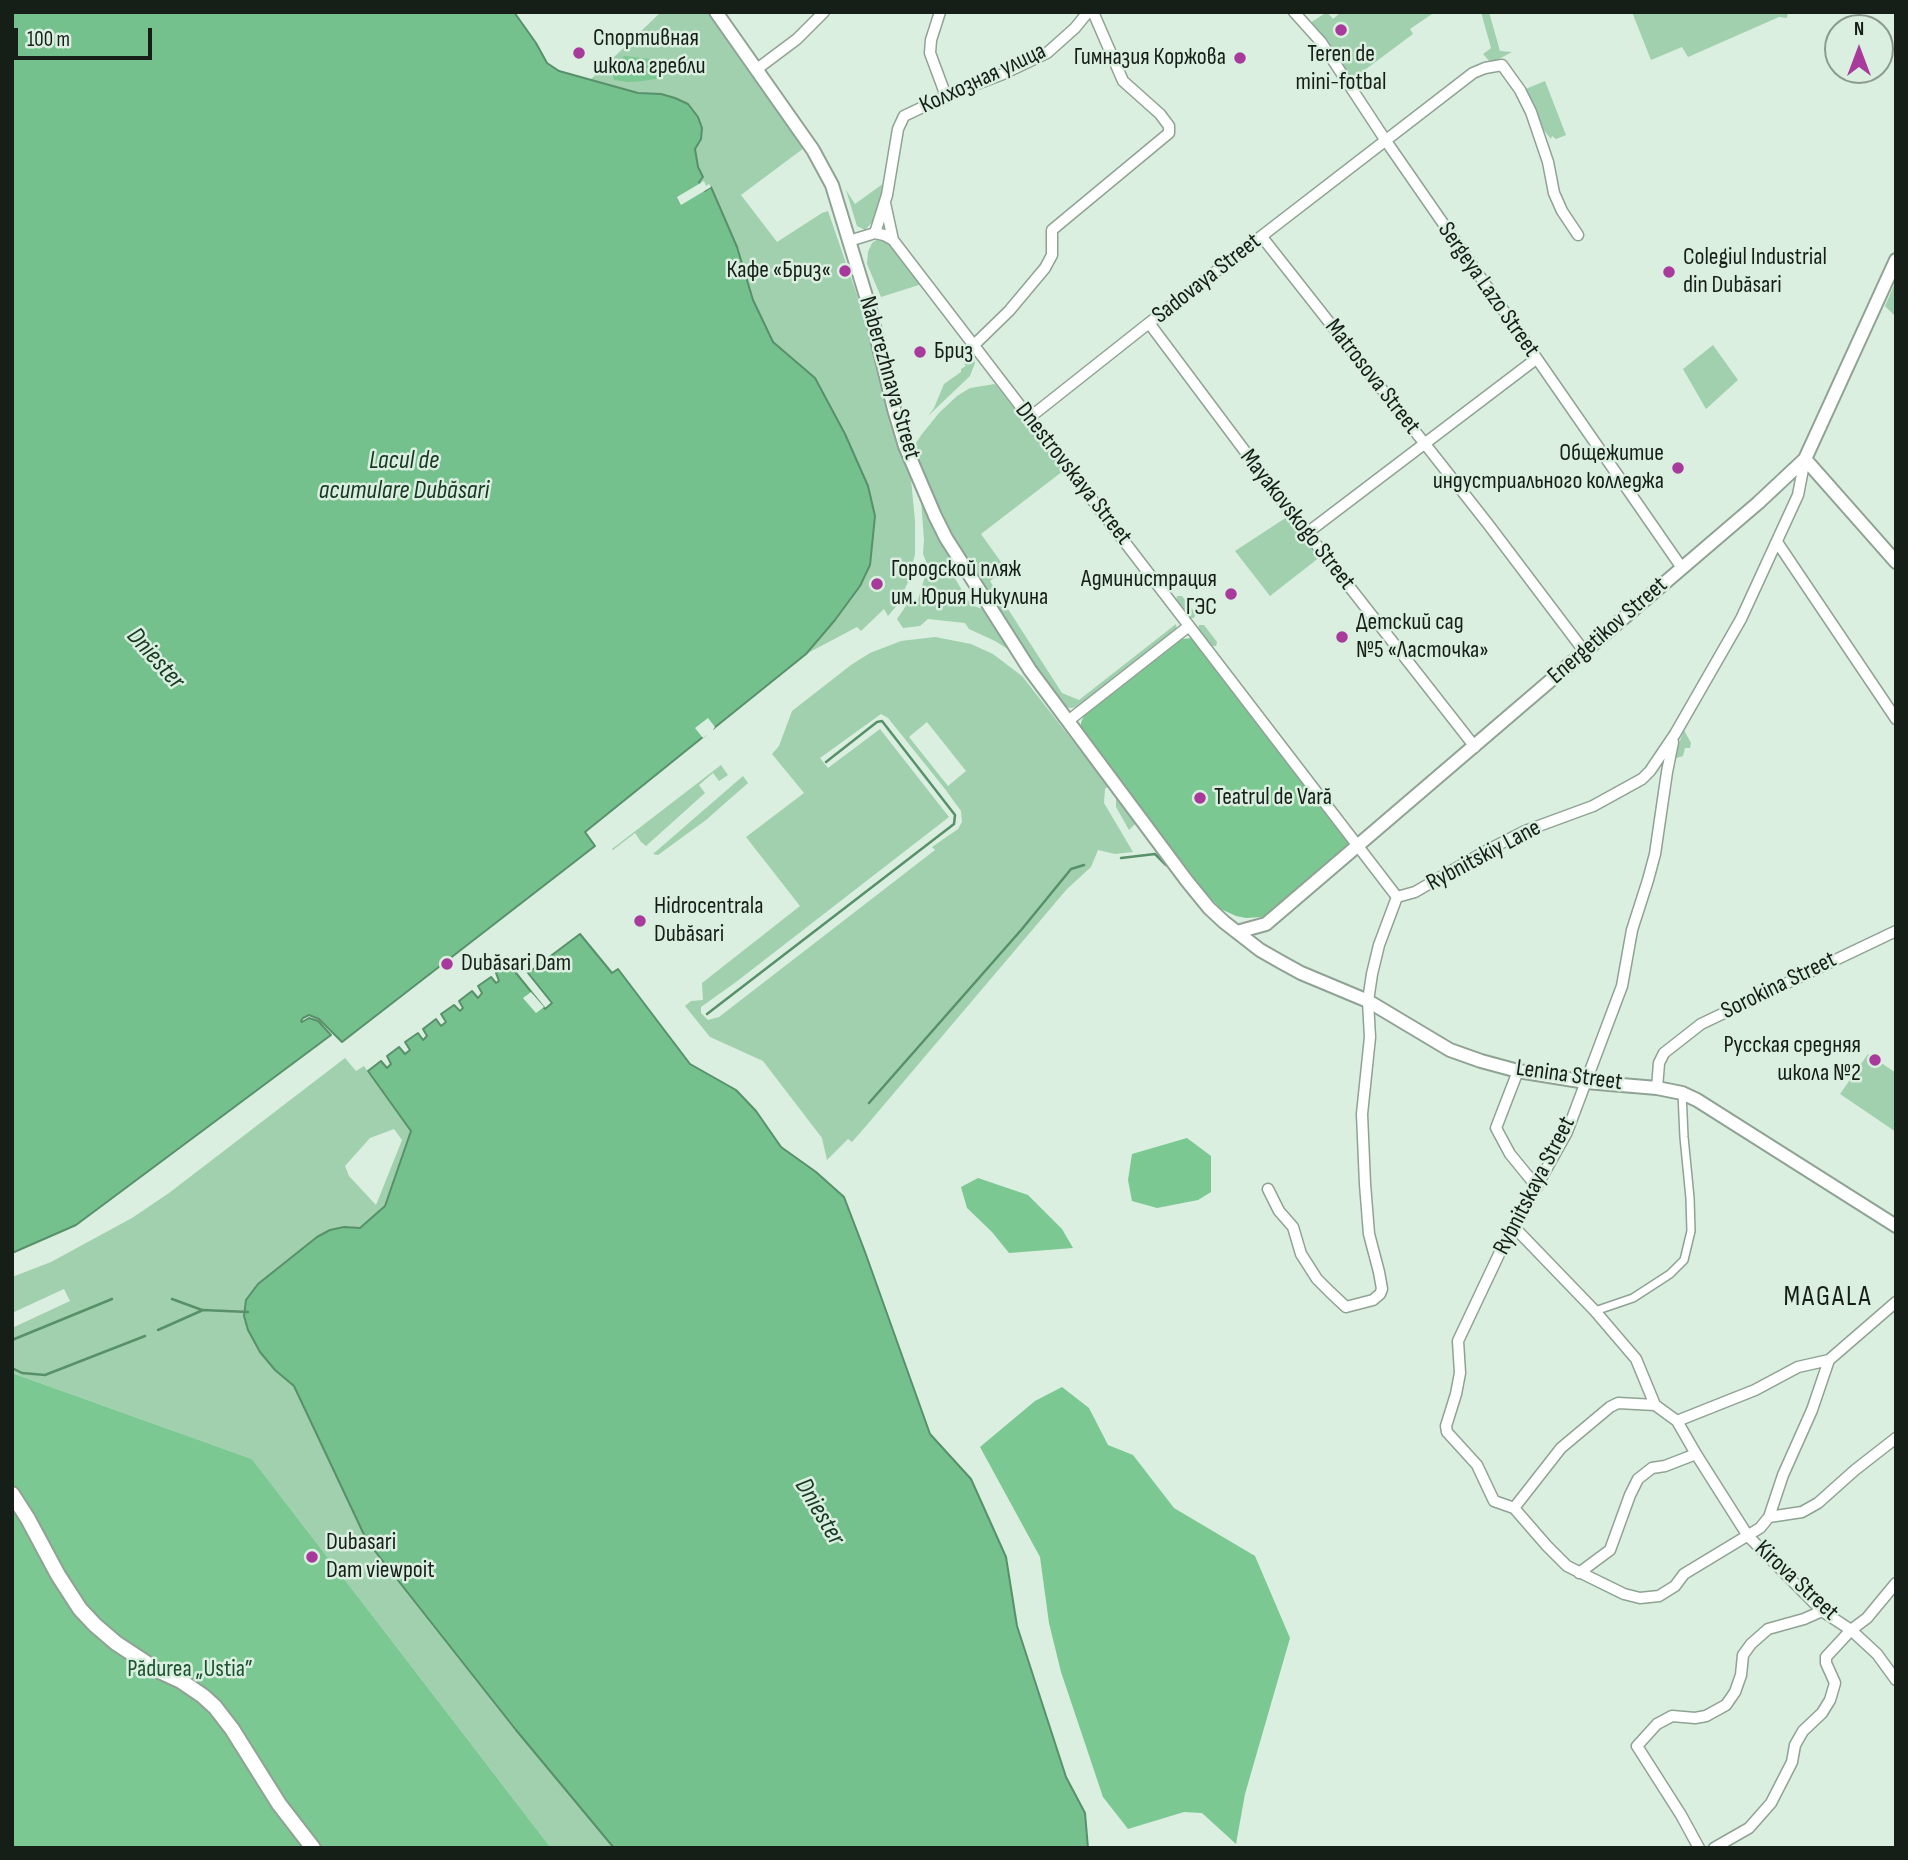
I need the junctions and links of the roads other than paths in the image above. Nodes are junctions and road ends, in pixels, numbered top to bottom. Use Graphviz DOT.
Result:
graph roads {
  1 [pos="716,12"];
  2 [pos="824,12"];
  3 [pos="1090,12"];
  4 [pos="1294,12"];
  5 [pos="937,15"];
  6 [pos="757,69"];
  7 [pos="946,96"];
  8 [pos="1386,141"];
  9 [pos="885,201"];
  10 [pos="875,233"];
  11 [pos="1578,235"];
  12 [pos="1262,237"];
  13 [pos="893,240"];
  14 [pos="849,241"];
  15 [pos="1896,260"];
  16 [pos="1149,323"];
  17 [pos="974,345"];
  18 [pos="1536,359"];
  19 [pos="1029,418"];
  20 [pos="1425,444"];
  21 [pos="1805,459"];
  22 [pos="1307,533"];
  23 [pos="1777,542"];
  24 [pos="1896,562"];
  25 [pos="1682,568"];
  26 [pos="1189,626"];
  27 [pos="1584,651"];
  28 [pos="1896,719"];
  29 [pos="1068,721"];
  30 [pos="1675,734"];
  31 [pos="1475,747"];
  32 [pos="1359,846"];
  33 [pos="1397,897"];
  34 [pos="1896,931"];
  35 [pos="1237,932"];
  36 [pos="1368,1001"];
  37 [pos="1518,1071"];
  38 [pos="1586,1082"];
  39 [pos="1657,1088"];
  40 [pos="1682,1093"];
  41 [pos="1537,1187"];
  42 [pos="1268,1189"];
  43 [pos="1896,1226"];
  44 [pos="1514,1227"];
  45 [pos="1896,1302"];
  46 [pos="1595,1311"];
  47 [pos="1829,1360"];
  48 [pos="1655,1405"];
  49 [pos="1677,1421"];
  50 [pos="1896,1438"];
  51 [pos="1696,1454"];
  52 [pos="12,1494"];
  53 [pos="1514,1508"];
  54 [pos="1769,1517"];
  55 [pos="1748,1536"];
  56 [pos="1579,1573"];
  57 [pos="1896,1583"];
  58 [pos="1822,1611"];
  59 [pos="1851,1630"];
  60 [pos="1896,1681"];
  61 [pos="313,1848"];
  62 [pos="1699,1848"];
  63 [pos="1714,1848"];
  1 -- 6 [label="street, Naberezhnaya Street"];
  2 -- 6 [label="street"];
  3 -- 7 [label="street, Колхозная улица"];
  3 -- 17 [label="street"];
  4 -- 8 [label="street, Sergeya Lazo Street"];
  5 -- 7 [label="street"];
  6 -- 14 [label="street, Naberezhnaya Street"];
  7 -- 9 [label="street, Колхозная улица"];
  8 -- 11 [label="street, Sadovaya Street"];
  8 -- 12 [label="street, Sadovaya Street"];
  8 -- 18 [label="street, Sergeya Lazo Street"];
  9 -- 10 [label="street, Колхозная улица"];
  9 -- 13 [label="street"];
  10 -- 13 [label="street"];
  10 -- 14 [label="street"];
  12 -- 16 [label="street, Sadovaya Street"];
  12 -- 20 [label="street, Matrosova Street"];
  13 -- 17 [label="street, Dnestrovskaya Street"];
  14 -- 29 [label="street, Naberezhnaya Street"];
  15 -- 21 [label="street, Energetikov Street"];
  16 -- 19 [label="street, Sadovaya Street"];
  16 -- 22 [label="street, Mayakovskogo Street"];
  17 -- 19 [label="street, Dnestrovskaya Street"];
  18 -- 20 [label="street"];
  18 -- 25 [label="street, Sergeya Lazo Street"];
  19 -- 26 [label="street, Dnestrovskaya Street"];
  20 -- 22 [label="street"];
  20 -- 27 [label="street, Matrosova Street"];
  21 -- 23 [label="street, Rybnitskiy Lane"];
  21 -- 24 [label="street"];
  21 -- 25 [label="street, Energetikov Street"];
  22 -- 31 [label="street, Mayakovskogo Street"];
  23 -- 28 [label="street"];
  23 -- 30 [label="street, Rybnitskiy Lane"];
  25 -- 27 [label="street, Energetikov Street"];
  26 -- 29 [label="street"];
  26 -- 32 [label="street, Dnestrovskaya Street"];
  27 -- 31 [label="street, Energetikov Street"];
  29 -- 35 [label="street, Naberezhnaya Street"];
  30 -- 33 [label="street, Rybnitskiy Lane"];
  30 -- 38 [label="street, Rybnitskaya Street"];
  31 -- 32 [label="street, Energetikov Street"];
  32 -- 33 [label="street, Dnestrovskaya Street"];
  32 -- 35 [label="street, Energetikov Street"];
  33 -- 36 [label="street, Rybnitskiy Lane"];
  34 -- 39 [label="street, Sorokina Street"];
  35 -- 36 [label="street, Lenina Street"];
  36 -- 37 [label="street, Lenina Street"];
  36 -- 42 [label="street, Rybnitskiy Lane"];
  37 -- 38 [label="street, Lenina Street"];
  37 -- 41 [label="street"];
  38 -- 39 [label="street, Lenina Street"];
  38 -- 41 [label="street, Rybnitskaya Street"];
  39 -- 40 [label="street, Lenina Street"];
  40 -- 43 [label="street, Lenina Street"];
  40 -- 46 [label="street"];
  41 -- 44 [label="street, Rybnitskaya Street"];
  44 -- 46 [label="street"];
  44 -- 53 [label="street, Rybnitskaya Street"];
  45 -- 47 [label="street"];
  46 -- 48 [label="street"];
  47 -- 49 [label="street"];
  47 -- 54 [label="street"];
  48 -- 49 [label="street"];
  48 -- 53 [label="street"];
  49 -- 51 [label="street"];
  50 -- 54 [label="street"];
  51 -- 55 [label="street"];
  51 -- 56 [label="street"];
  52 -- 61 [label="main road"];
  53 -- 56 [label="street, Kirova Street"];
  54 -- 55 [label="street"];
  55 -- 56 [label="street, Kirova Street"];
  55 -- 58 [label="street, Kirova Street"];
  57 -- 59 [label="street"];
  58 -- 59 [label="street, Kirova Street"];
  58 -- 62 [label="street"];
  59 -- 60 [label="street, Kirova Street"];
  59 -- 63 [label="street"];
}
